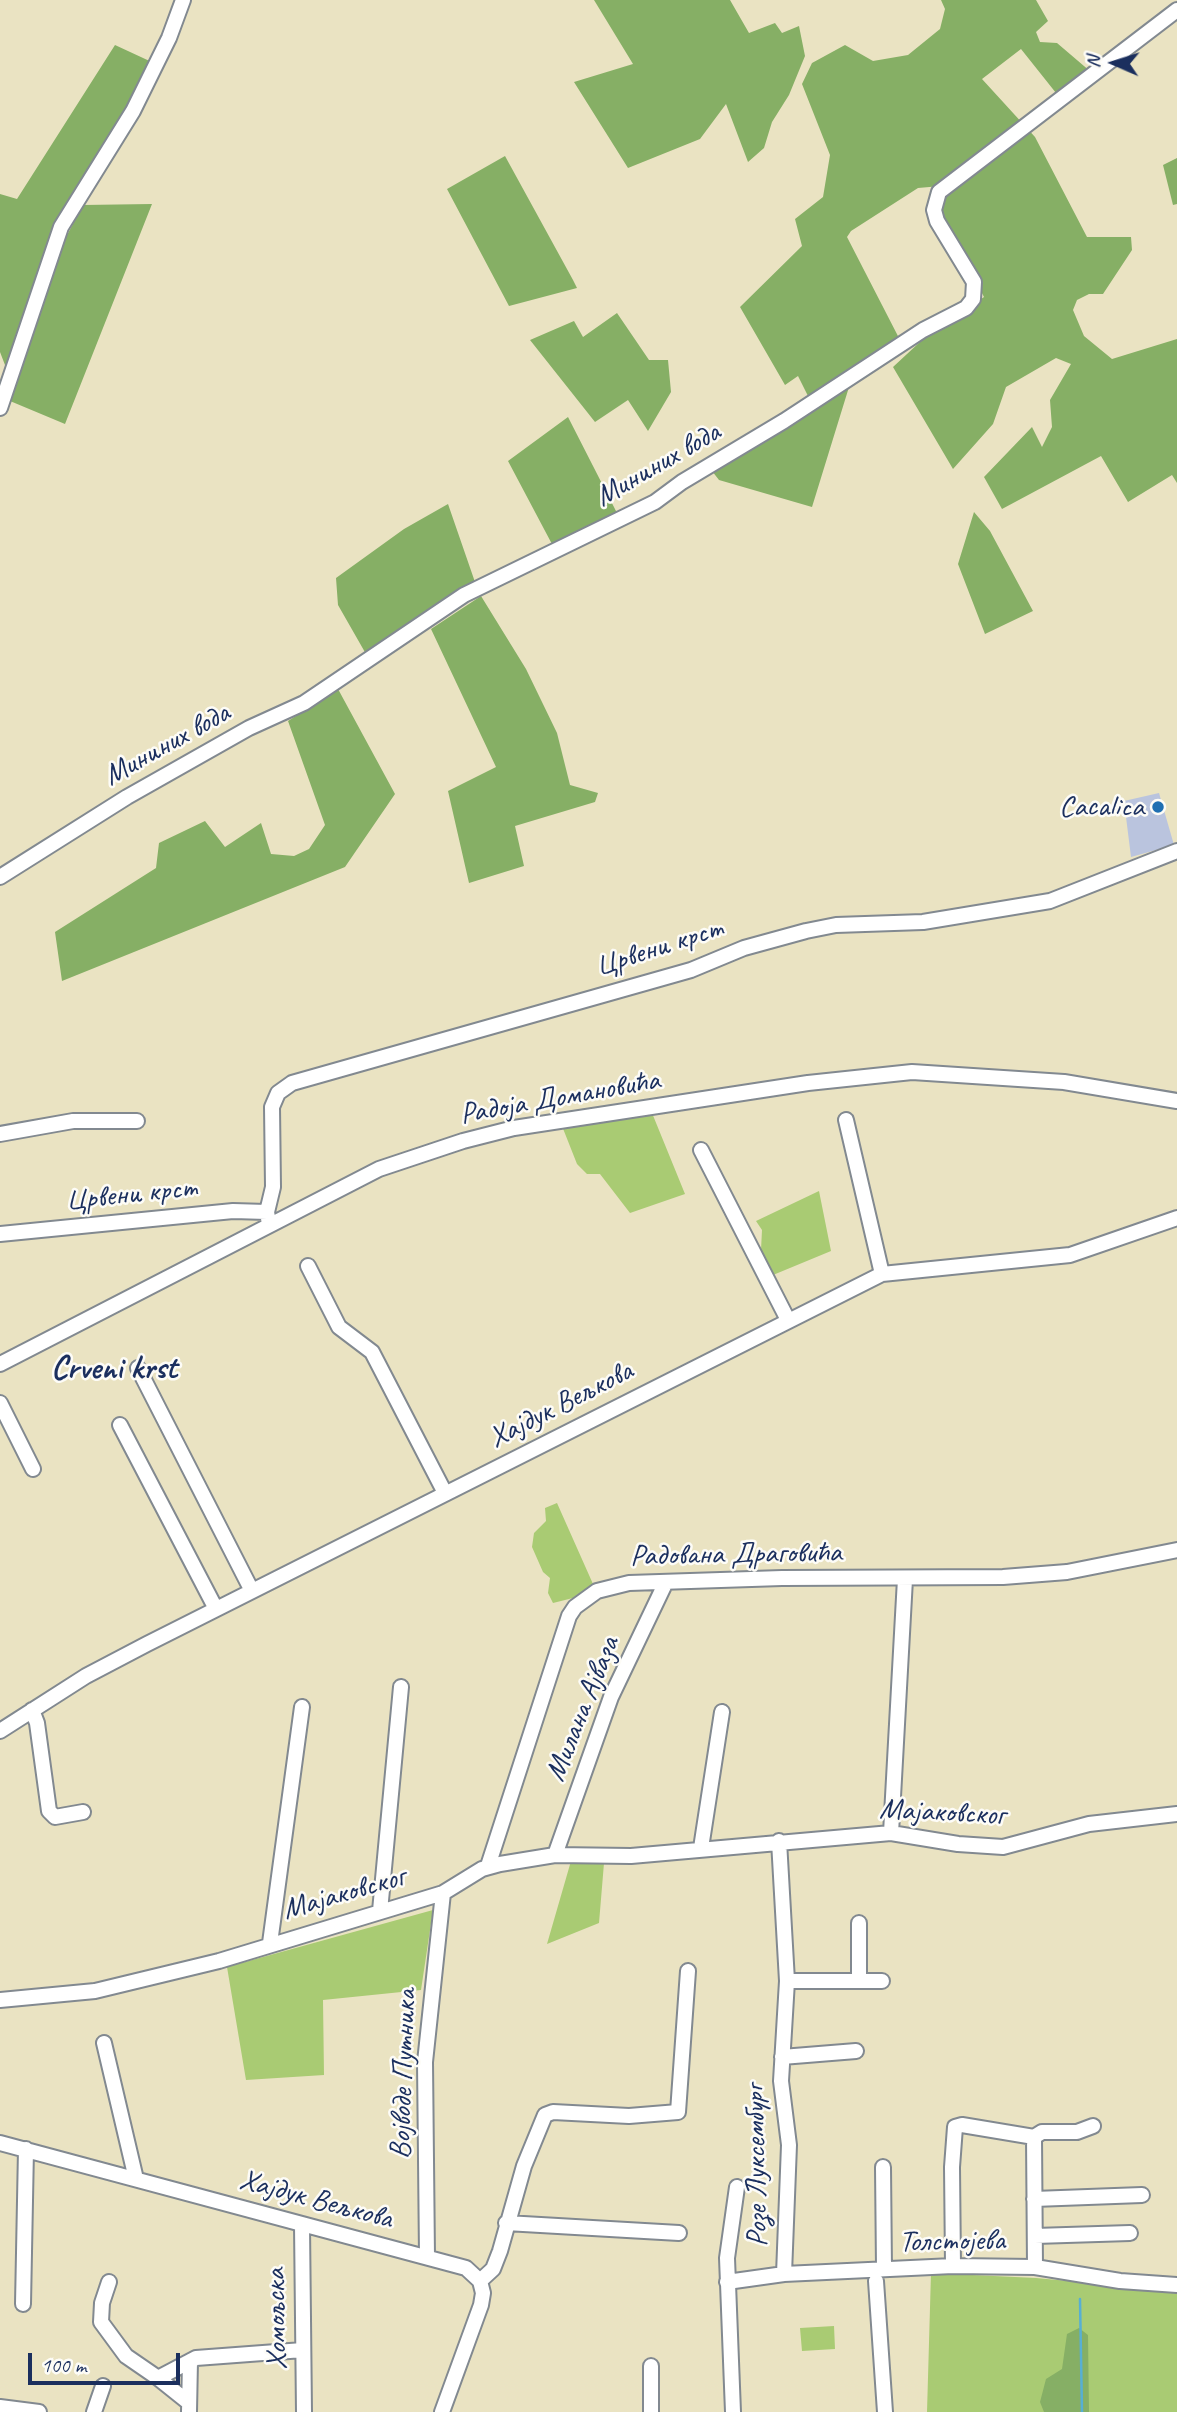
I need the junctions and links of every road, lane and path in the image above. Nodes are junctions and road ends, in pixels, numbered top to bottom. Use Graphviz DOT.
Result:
graph roads {
  1 [pos="183,0"];
  2 [pos="1177,10"];
  3 [pos="0,408"];
  4 [pos="1177,850"];
  5 [pos="0,877"];
  6 [pos="1177,1101"];
  7 [pos="846,1120"];
  8 [pos="137,1121"];
  9 [pos="0,1134"];
  10 [pos="701,1150"];
  11 [pos="268,1218"];
  12 [pos="1177,1218"];
  13 [pos="0,1234"];
  14 [pos="308,1266"];
  15 [pos="882,1274"];
  16 [pos="788,1320"];
  17 [pos="0,1364"];
  18 [pos="138,1368"];
  19 [pos="0,1404"];
  20 [pos="120,1425"];
  21 [pos="33,1469"];
  22 [pos="445,1493"];
  23 [pos="1177,1550"];
  24 [pos="905,1579"];
  25 [pos="665,1584"];
  26 [pos="252,1591"];
  27 [pos="216,1609"];
  28 [pos="401,1686"];
  29 [pos="302,1707"];
  30 [pos="32,1710"];
  31 [pos="722,1712"];
  32 [pos="0,1731"];
  33 [pos="83,1812"];
  34 [pos="1177,1814"];
  35 [pos="891,1833"];
  36 [pos="779,1841"];
  37 [pos="701,1848"];
  38 [pos="555,1855"];
  39 [pos="488,1866"];
  40 [pos="443,1893"];
  41 [pos="380,1911"];
  42 [pos="859,1923"];
  43 [pos="270,1943"];
  44 [pos="688,1970"];
  45 [pos="859,1980"];
  46 [pos="882,1980"];
  47 [pos="788,1981"];
  48 [pos="0,2000"];
  49 [pos="104,2043"];
  50 [pos="856,2051"];
  51 [pos="782,2057"];
  52 [pos="1094,2126"];
  53 [pos="1034,2137"];
  54 [pos="0,2143"];
  55 [pos="26,2149"];
  56 [pos="883,2167"];
  57 [pos="136,2179"];
  58 [pos="737,2187"];
  59 [pos="1142,2195"];
  60 [pos="1034,2199"];
  61 [pos="506,2223"];
  62 [pos="302,2225"];
  63 [pos="679,2233"];
  64 [pos="1130,2233"];
  65 [pos="1035,2236"];
  66 [pos="428,2257"];
  67 [pos="953,2266"];
  68 [pos="1035,2267"];
  69 [pos="784,2274"];
  70 [pos="880,2275"];
  71 [pos="480,2281"];
  72 [pos="109,2282"];
  73 [pos="727,2282"];
  74 [pos="1177,2285"];
  75 [pos="23,2304"];
  76 [pos="303,2350"];
  77 [pos="190,2361"];
  78 [pos="651,2366"];
  79 [pos="158,2378"];
  80 [pos="103,2386"];
  81 [pos="0,2407"];
  82 [pos="188,2407"];
  83 [pos="39,2412"];
  84 [pos="94,2412"];
  85 [pos="304,2412"];
  86 [pos="442,2412"];
  87 [pos="651,2412"];
  88 [pos="733,2412"];
  89 [pos="885,2412"];
  1 -- 3 [label="street"];
  2 -- 5 [label="street, Мининих вода"];
  4 -- 11 [label="street, Црвени крст"];
  6 -- 11 [label="street, Радоја Домановића"];
  7 -- 15 [label="street"];
  8 -- 9 [label="street"];
  10 -- 16 [label="street"];
  11 -- 13 [label="street, Црвени крст"];
  11 -- 17 [label="street, Радоја Домановића"];
  12 -- 15 [label="street, Хајдук Вељкова"];
  14 -- 22 [label="street"];
  15 -- 16 [label="street, Хајдук Вељкова"];
  16 -- 22 [label="street, Хајдук Вељкова"];
  18 -- 26 [label="street"];
  19 -- 21 [label="street"];
  20 -- 27 [label="street"];
  22 -- 26 [label="street, Хајдук Вељкова"];
  23 -- 24 [label="street, Радована Драговића"];
  24 -- 25 [label="street, Радована Драговића"];
  24 -- 35 [label="street"];
  25 -- 38 [label="street, Милана Ајваза"];
  25 -- 39 [label="street, Радована Драговића"];
  26 -- 27 [label="street, Хајдук Вељкова"];
  27 -- 30 [label="street, Хајдук Вељкова"];
  28 -- 41 [label="street"];
  29 -- 43 [label="street"];
  30 -- 32 [label="street, Хајдук Вељкова"];
  30 -- 33 [label="street"];
  31 -- 37 [label="street"];
  34 -- 35 [label="street, Мајаковског"];
  35 -- 36 [label="street, Мајаковског"];
  36 -- 37 [label="street, Мајаковског"];
  36 -- 47 [label="street, Розе Луксембург"];
  37 -- 38 [label="street, Мајаковског"];
  38 -- 39 [label="street, Мајаковског"];
  39 -- 40 [label="street, Мајаковског"];
  40 -- 41 [label="street, Мајаковског"];
  40 -- 66 [label="street, Војводе Путника"];
  41 -- 43 [label="street, Мајаковског"];
  42 -- 45 [label="street"];
  43 -- 48 [label="street, Мајаковског"];
  44 -- 61 [label="street"];
  45 -- 46 [label="street"];
  45 -- 47 [label="street"];
  47 -- 51 [label="street, Розе Луксембург"];
  49 -- 57 [label="street"];
  50 -- 51 [label="street, Розе Луксембург"];
  51 -- 69 [label="street, Розе Луксембург"];
  52 -- 53 [label="street"];
  53 -- 60 [label="street"];
  53 -- 67 [label="street"];
  54 -- 55 [label="street, Хајдук Вељкова"];
  55 -- 57 [label="street, Хајдук Вељкова"];
  55 -- 75 [label="street"];
  56 -- 70 [label="street"];
  57 -- 62 [label="street, Хајдук Вељкова"];
  58 -- 73 [label="street"];
  59 -- 60 [label="street"];
  60 -- 65 [label="street"];
  61 -- 63 [label="street"];
  61 -- 71 [label="street"];
  62 -- 66 [label="street, Хајдук Вељкова"];
  62 -- 76 [label="street, Хомољска"];
  64 -- 65 [label="street"];
  65 -- 68 [label="street"];
  66 -- 71 [label="street, Хајдук Вељкова"];
  67 -- 68 [label="street, Толстојева"];
  67 -- 70 [label="street, Толстојева"];
  68 -- 74 [label="street, Толстојева"];
  69 -- 70 [label="street, Толстојева"];
  69 -- 73 [label="street, Толстојева"];
  70 -- 89 [label="street"];
  71 -- 86 [label="street"];
  72 -- 79 [label="street"];
  73 -- 88 [label="street"];
  76 -- 77 [label="street"];
  76 -- 85 [label="street, Хомољска"];
  77 -- 79 [label="street"];
  77 -- 82 [label="street"];
  78 -- 87 [label="street"];
  79 -- 82 [label="street"];
  80 -- 84 [label="street"];
  81 -- 83 [label="street"];
}
